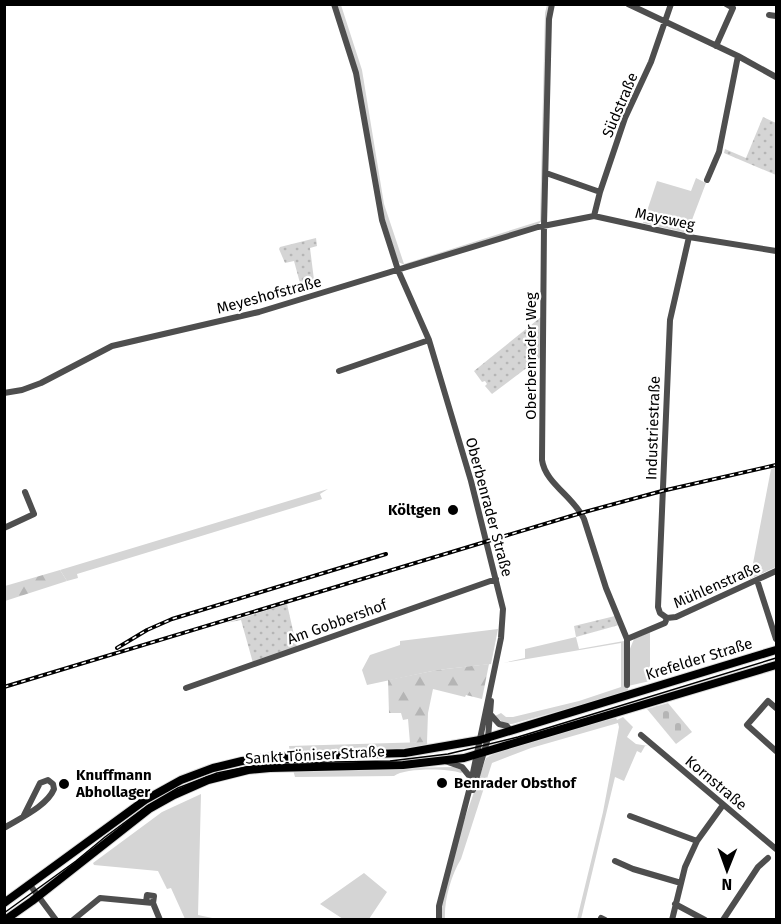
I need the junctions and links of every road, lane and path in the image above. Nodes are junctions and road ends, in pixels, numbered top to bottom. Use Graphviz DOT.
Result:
graph roads {
  1 [pos="334,4"];
  2 [pos="552,4"];
  3 [pos="628,4"];
  4 [pos="671,4"];
  5 [pos="726,4"];
  6 [pos="665,23"];
  7 [pos="716,46"];
  8 [pos="738,56"];
  9 [pos="777,67"];
  10 [pos="774,75"];
  11 [pos="547,173"];
  12 [pos="707,180"];
  13 [pos="600,192"];
  14 [pos="594,216"];
  15 [pos="547,225"];
  16 [pos="688,237"];
  17 [pos="777,251"];
  18 [pos="398,270"];
  19 [pos="429,340"];
  20 [pos="339,371"];
  21 [pos="4,393"];
  22 [pos="25,492"];
  23 [pos="4,528"];
  24 [pos="777,571"];
  25 [pos="496,579"];
  26 [pos="757,580"];
  27 [pos="667,618"];
  28 [pos="627,639"];
  29 [pos="777,639"];
  30 [pos="777,650"];
  31 [pos="777,665"];
  32 [pos="492,682"];
  33 [pos="627,685"];
  34 [pos="186,688"];
  35 [pos="628,695"];
  36 [pos="628,708"];
  37 [pos="777,708"];
  38 [pos="490,714"];
  39 [pos="511,731"];
  40 [pos="641,735"];
  41 [pos="484,739"];
  42 [pos="777,751"];
  43 [pos="480,754"];
  44 [pos="445,761"];
  45 [pos="471,778"];
  46 [pos="723,805"];
  47 [pos="24,814"];
  48 [pos="630,816"];
  49 [pos="460,827"];
  50 [pos="4,828"];
  51 [pos="697,842"];
  52 [pos="777,849"];
  53 [pos="768,858"];
  54 [pos="615,861"];
  55 [pos="681,884"];
  56 [pos="30,885"];
  57 [pos="38,896"];
  58 [pos="4,903"];
  59 [pos="675,904"];
  60 [pos="5,920"];
  61 [pos="56,920"];
  62 [pos="73,920"];
  63 [pos="160,920"];
  64 [pos="439,920"];
  65 [pos="672,920"];
  66 [pos="705,920"];
  67 [pos="723,920"];
  1 -- 18 [label="street, Oberbenrader Straße"];
  2 -- 11 [label="street, Oberbenrader Weg"];
  3 -- 6 [label="street"];
  4 -- 6 [label="street, Südstraße"];
  5 -- 7 [label="street"];
  6 -- 7 [label="street"];
  6 -- 13 [label="street, Südstraße"];
  7 -- 8 [label="street"];
  8 -- 10 [label="street"];
  8 -- 12 [label="street"];
  9 -- 10 [label="street"];
  11 -- 13 [label="street"];
  11 -- 15 [label="street, Oberbenrader Weg"];
  13 -- 14 [label="street, Südstraße"];
  14 -- 15 [label="street, Maysweg"];
  14 -- 16 [label="street, Maysweg"];
  15 -- 18 [label="street, Meyeshofstraße"];
  15 -- 28 [label="street, Oberbenrader Weg"];
  16 -- 17 [label="street, Maysweg"];
  16 -- 27 [label="street, Industriestraße"];
  18 -- 19 [label="street, Oberbenrader Straße"];
  18 -- 21 [label="street, Meyeshofstraße"];
  19 -- 20 [label="street"];
  19 -- 25 [label="street, Oberbenrader Straße"];
  22 -- 23 [label="street"];
  24 -- 26 [label="street, Mühlenstraße"];
  25 -- 32 [label="street, Oberbenrader Straße"];
  25 -- 34 [label="street, Am Gobbershof"];
  26 -- 27 [label="street, Mühlenstraße"];
  26 -- 29 [label="street"];
  27 -- 28 [label="street, Mühlenstraße"];
  28 -- 33 [label="street, Oberbenrader Weg"];
  30 -- 35 [label="main road, Krefelder Straße"];
  31 -- 36 [label="main road, Krefelder Straße"];
  32 -- 38 [label="street, Oberbenrader Straße"];
  32 -- 41 [label="street, Oberbenrader Straße"];
  35 -- 39 [label="main road, Sankt Töniser Straße"];
  36 -- 43 [label="main road, Sankt Töniser Straße"];
  37 -- 42 [label="street"];
  38 -- 39 [label="street"];
  38 -- 41 [label="street, Oberbenrader Straße"];
  39 -- 41 [label="main road, Sankt Töniser Straße"];
  40 -- 46 [label="street, Kornstraße"];
  41 -- 43 [label="street, Oberbenrader Straße"];
  41 -- 56 [label="main road, Sankt Töniser Straße"];
  43 -- 44 [label="main road, Sankt Töniser Straße"];
  43 -- 45 [label="street, Oberbenrader Straße"];
  43 -- 49 [label="street, Oberbenrader Straße"];
  44 -- 45 [label="street"];
  44 -- 57 [label="main road, Sankt Töniser Straße"];
  45 -- 49 [label="street, Oberbenrader Straße"];
  46 -- 51 [label="street"];
  46 -- 52 [label="street, Kornstraße"];
  47 -- 47 [label="street"];
  47 -- 50 [label="street"];
  48 -- 51 [label="street"];
  49 -- 64 [label="street, Oberbenrader Straße"];
  51 -- 55 [label="street"];
  53 -- 67 [label="street"];
  54 -- 55 [label="street"];
  55 -- 59 [label="street"];
  56 -- 57 [label="street"];
  56 -- 58 [label="main road, Sankt Töniser Straße"];
  57 -- 60 [label="main road, Sankt Töniser Straße"];
  57 -- 61 [label="street"];
  59 -- 65 [label="street"];
  59 -- 66 [label="street"];
  62 -- 63 [label="street"];
}
